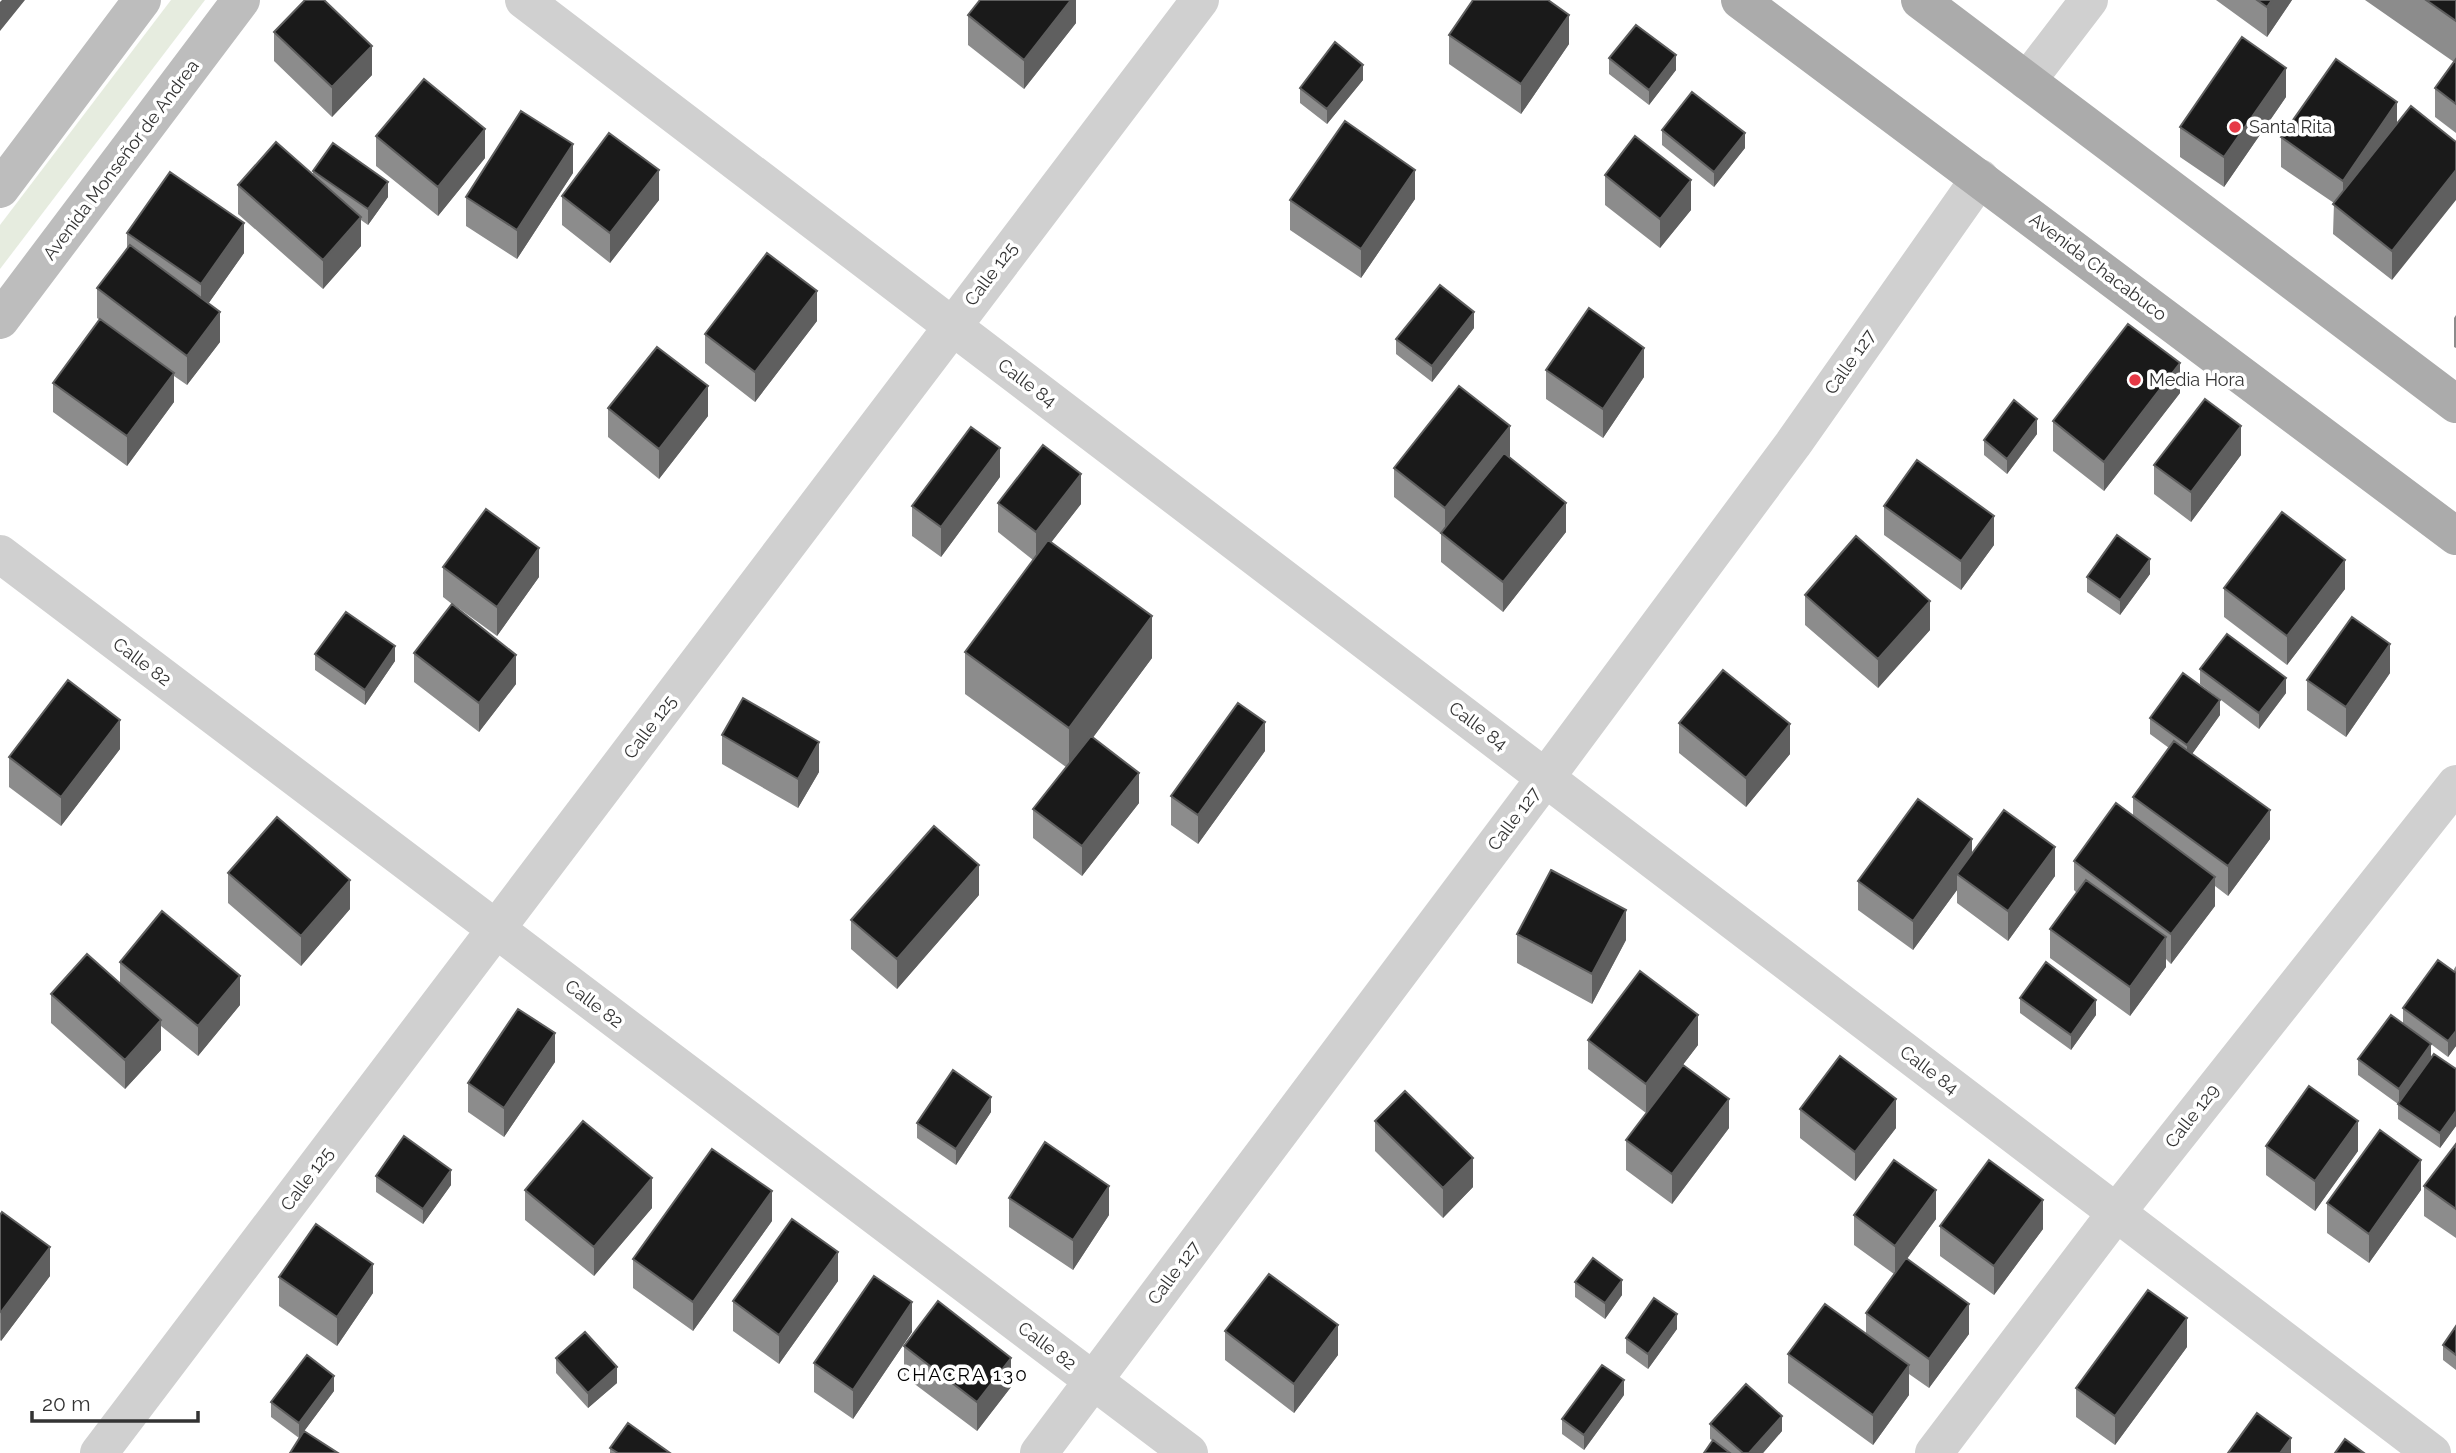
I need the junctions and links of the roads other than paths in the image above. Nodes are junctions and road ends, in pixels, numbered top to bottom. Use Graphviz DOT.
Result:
graph roads {
  1 [pos="142,0"];
  2 [pos="241,0"];
  3 [pos="524,0"];
  4 [pos="1200,0"];
  5 [pos="1740,0"];
  6 [pos="1920,0"];
  7 [pos="2089,0"];
  8 [pos="2027,82"];
  9 [pos="1980,178"];
  10 [pos="0,189"];
  11 [pos="0,320"];
  12 [pos="952,325"];
  13 [pos="2456,404"];
  14 [pos="2456,536"];
  15 [pos="0,554"];
  16 [pos="1546,778"];
  17 [pos="2456,784"];
  18 [pos="496,930"];
  19 [pos="2116,1213"];
  20 [pos="1093,1381"];
  21 [pos="99,1453"];
  22 [pos="1039,1453"];
  23 [pos="1189,1453"];
  24 [pos="1934,1453"];
  25 [pos="2432,1453"];
  1 -- 10 [label="main road"];
  2 -- 11 [label="main road, Avenida Monseñor de Andrea"];
  3 -- 12 [label="street, Calle 84"];
  4 -- 12 [label="street, Calle 125"];
  5 -- 9 [label="main road, Avenida Chacabuco"];
  6 -- 8 [label="main road"];
  7 -- 8 [label="street"];
  8 -- 13 [label="main road"];
  9 -- 14 [label="main road, Avenida Chacabuco"];
  9 -- 16 [label="street, Calle 127"];
  12 -- 16 [label="street, Calle 84"];
  12 -- 18 [label="street, Calle 125"];
  15 -- 18 [label="street, Calle 82"];
  16 -- 19 [label="street, Calle 84"];
  16 -- 20 [label="street, Calle 127"];
  17 -- 19 [label="street, Calle 129"];
  18 -- 20 [label="street, Calle 82"];
  18 -- 21 [label="street, Calle 125"];
  19 -- 24 [label="street, Calle 129"];
  19 -- 25 [label="street, Calle 84"];
  20 -- 22 [label="street, Calle 127"];
  20 -- 23 [label="street, Calle 82"];
}
